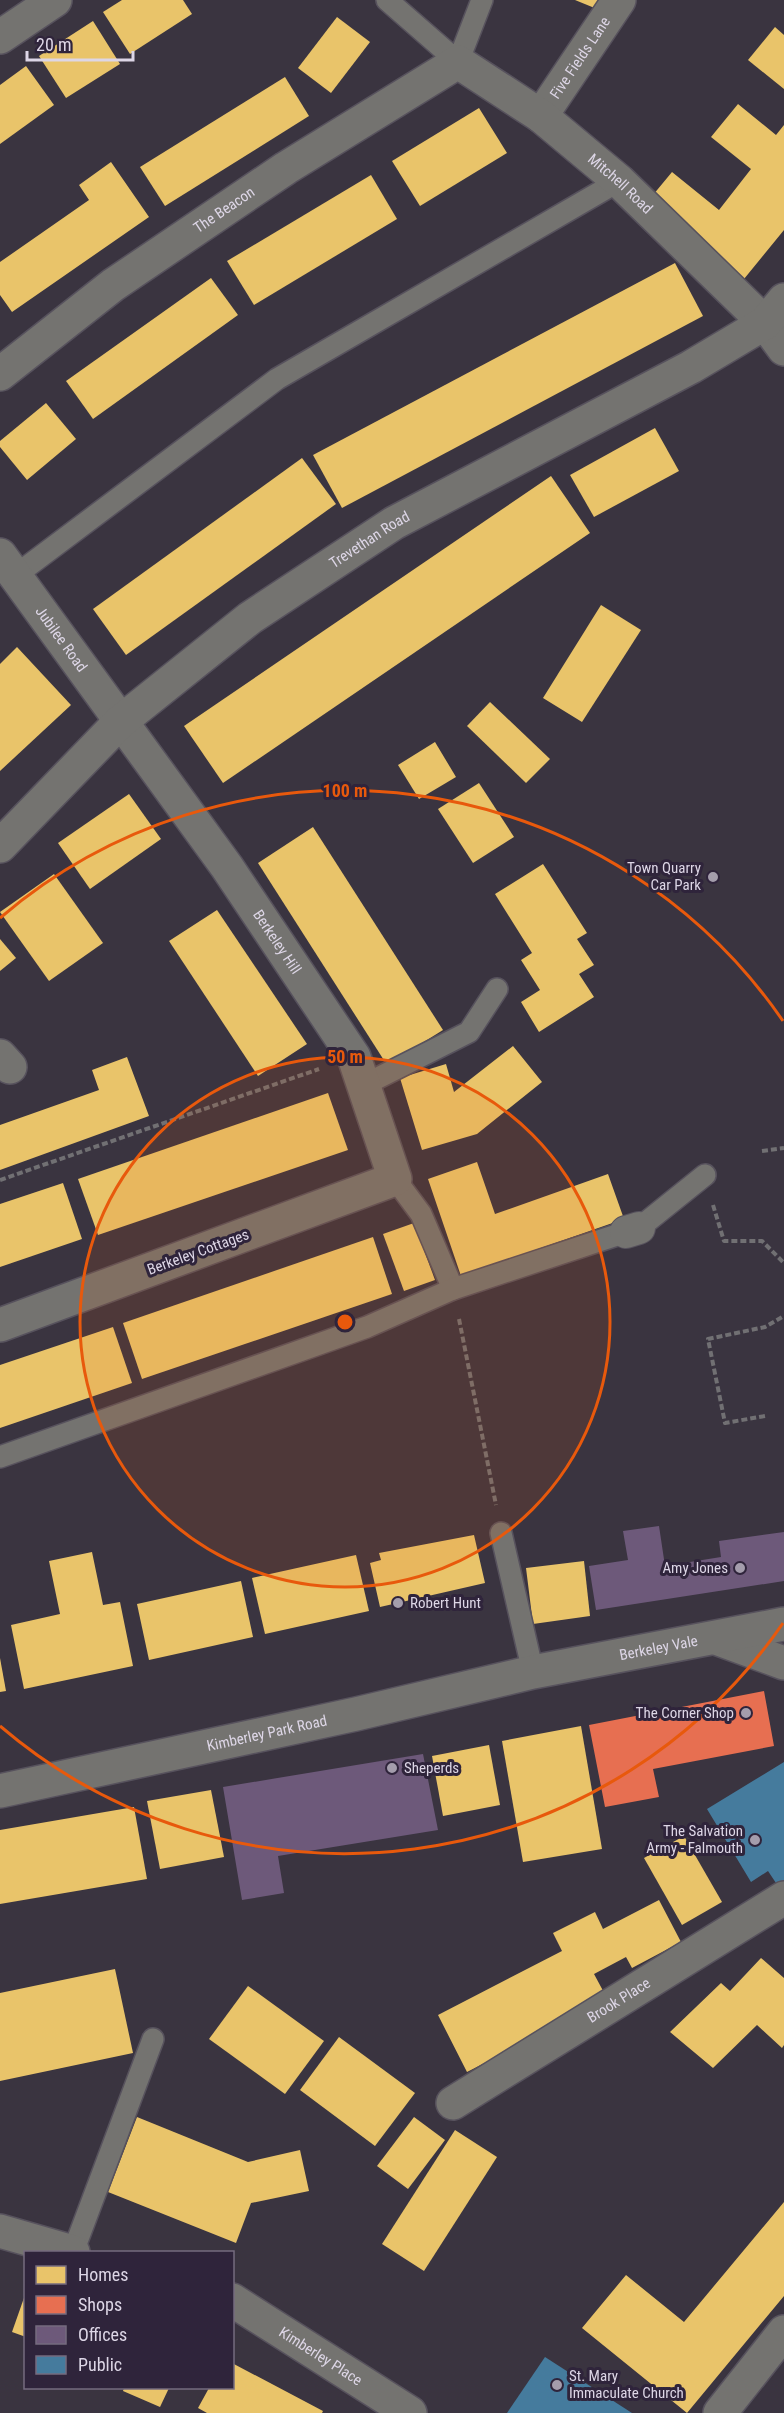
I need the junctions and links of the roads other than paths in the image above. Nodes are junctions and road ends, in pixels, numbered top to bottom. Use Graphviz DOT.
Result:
graph roads {
  1 [pos="56,0"];
  2 [pos="387,0"];
  3 [pos="482,0"];
  4 [pos="619,0"];
  5 [pos="0,37"];
  6 [pos="458,62"];
  7 [pos="541,116"];
  8 [pos="619,181"];
  9 [pos="775,311"];
  10 [pos="784,350"];
  11 [pos="0,374"];
  12 [pos="8,565"];
  13 [pos="120,722"];
  14 [pos="0,846"];
  15 [pos="497,989"];
  16 [pos="359,1071"];
  17 [pos="705,1175"];
  18 [pos="395,1179"];
  19 [pos="453,1289"];
  20 [pos="0,1325"];
  21 [pos="0,1457"];
  22 [pos="501,1533"];
  23 [pos="784,1624"];
  24 [pos="716,1638"];
  25 [pos="784,1664"];
  26 [pos="533,1672"];
  27 [pos="0,1791"];
  28 [pos="784,1898"];
  29 [pos="153,2039"];
  30 [pos="453,2103"];
  31 [pos="0,2231"];
  32 [pos="66,2251"];
  33 [pos="74,2251"];
  34 [pos="234,2301"];
  35 [pos="784,2332"];
  36 [pos="410,2413"];
  37 [pos="720,2413"];
  1 -- 5 [label="street"];
  2 -- 6 [label="lane"];
  3 -- 6 [label="lane"];
  4 -- 7 [label="street, Five Fields Lane"];
  6 -- 7 [label="street, Mitchell Road"];
  6 -- 11 [label="street, The Beacon"];
  7 -- 8 [label="street, Mitchell Road"];
  8 -- 9 [label="street, Mitchell Road"];
  8 -- 12 [label="lane"];
  9 -- 10 [label="street, Mitchell Road"];
  9 -- 13 [label="street, Trevethan Road"];
  12 -- 13 [label="street, Jubilee Road"];
  13 -- 14 [label="street, Trevethan Road"];
  13 -- 16 [label="street, Berkeley Hill"];
  15 -- 16 [label="lane"];
  16 -- 18 [label="street, Berkeley Hill"];
  17 -- 19 [label="lane"];
  18 -- 19 [label="lane"];
  18 -- 20 [label="street, Berkeley Cottages"];
  19 -- 21 [label="lane"];
  22 -- 26 [label="lane"];
  23 -- 24 [label="street, Berkeley Vale"];
  24 -- 25 [label="street"];
  24 -- 26 [label="street, Berkeley Vale"];
  26 -- 27 [label="street, Kimberley Park Road"];
  28 -- 30 [label="street, Brook Place"];
  29 -- 33 [label="lane"];
  31 -- 32 [label="street"];
  34 -- 36 [label="street, Kimberley Place"];
  35 -- 37 [label="street"];
}
